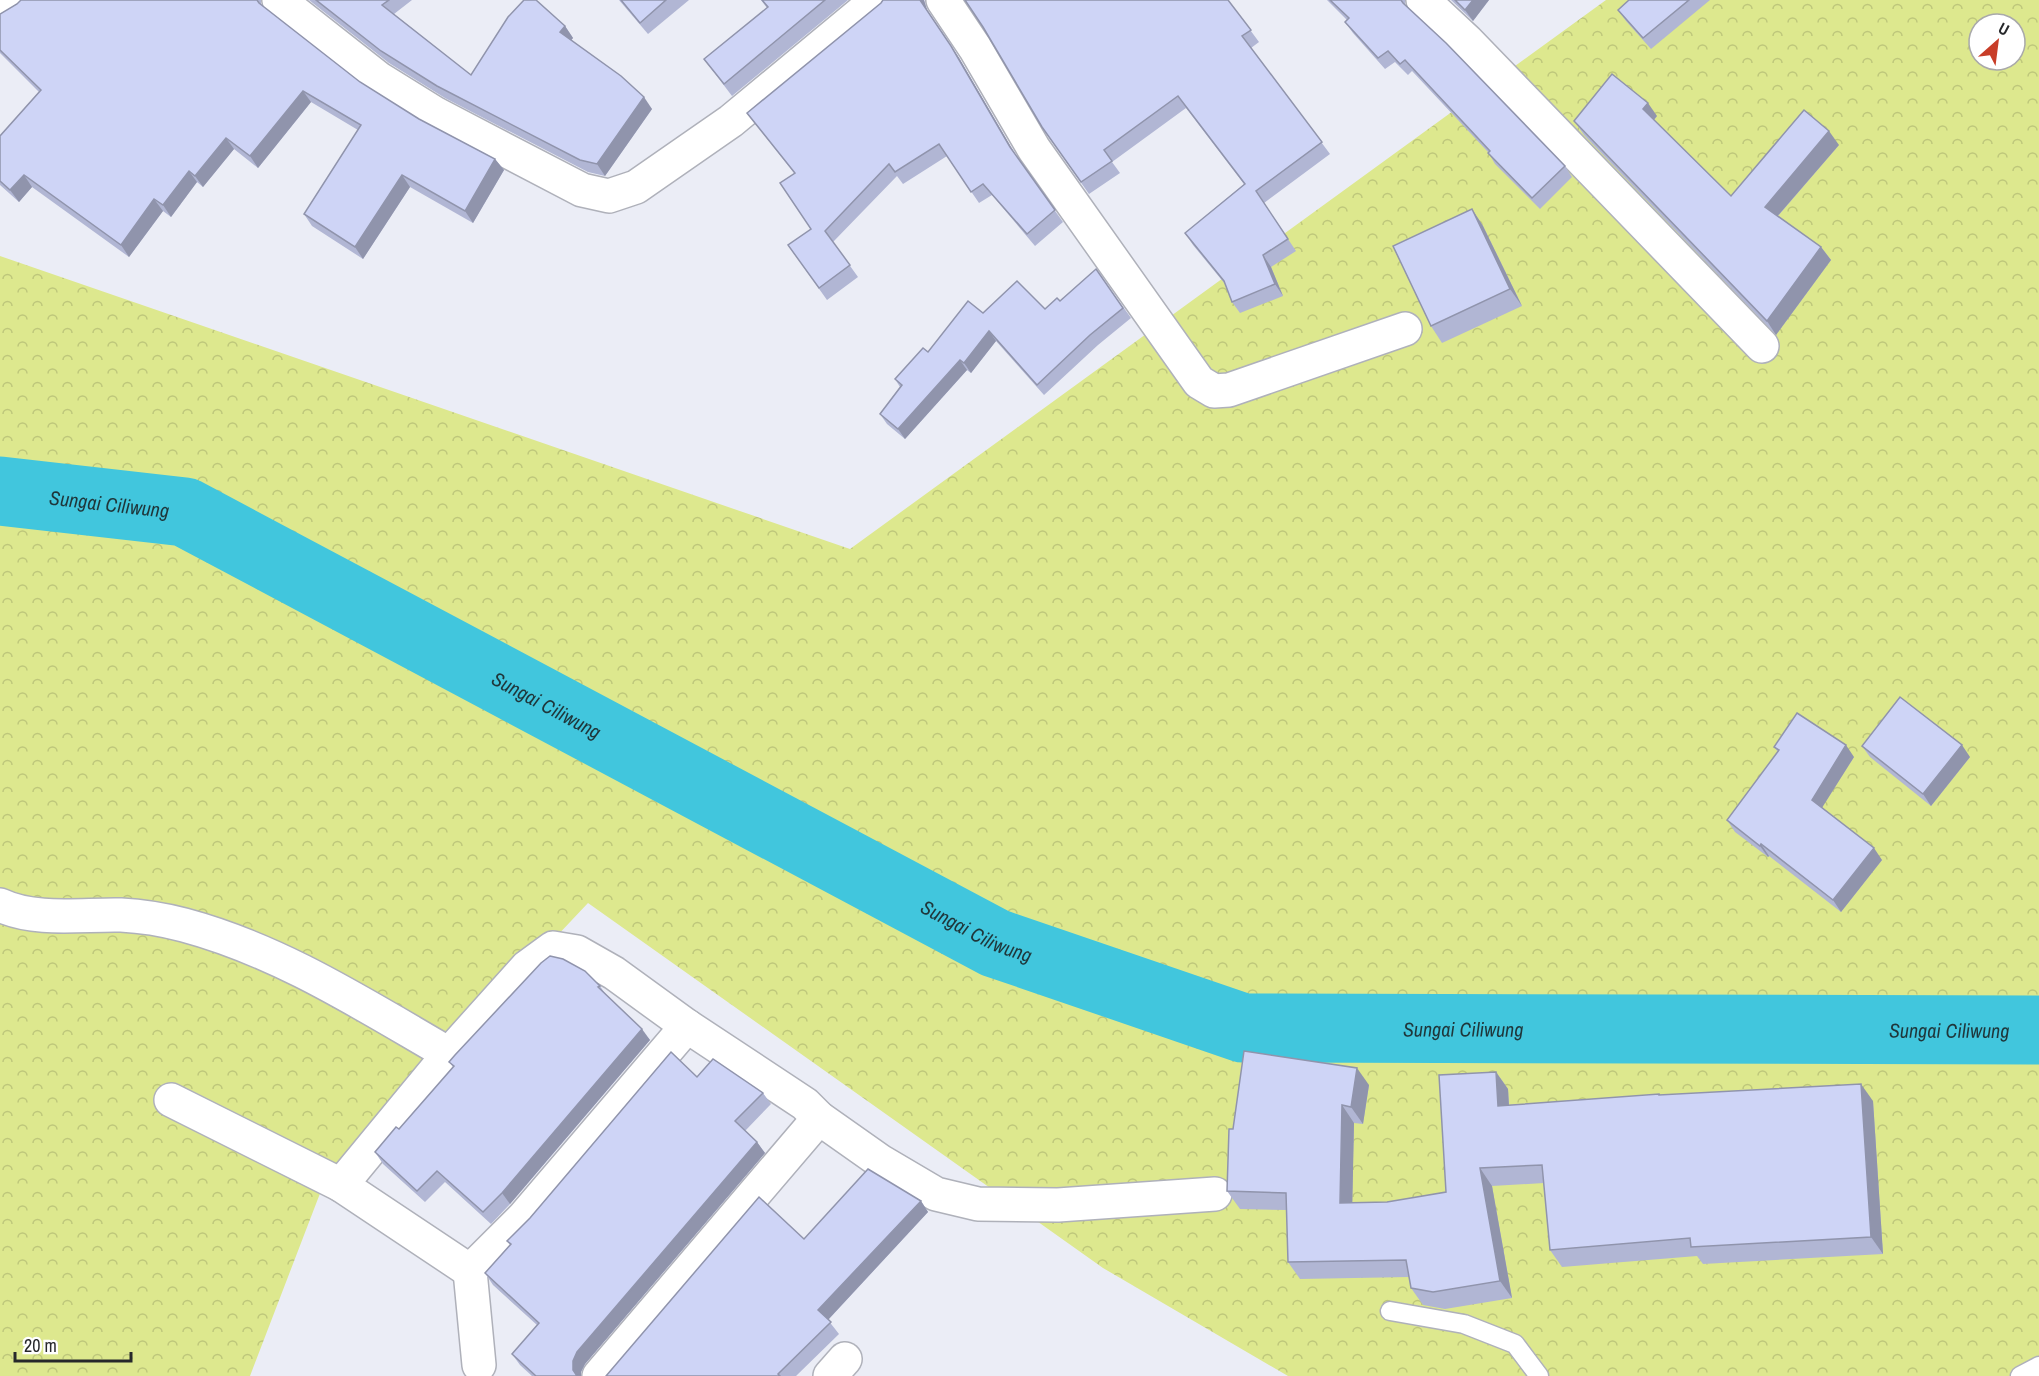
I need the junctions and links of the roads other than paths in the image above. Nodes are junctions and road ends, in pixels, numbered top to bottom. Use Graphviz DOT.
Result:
graph roads {
  1 [pos="15,0"];
  2 [pos="279,0"];
  3 [pos="877,0"];
  4 [pos="943,0"];
  5 [pos="1423,0"];
  6 [pos="0,9"];
  7 [pos="1405,329"];
  8 [pos="1762,346"];
  9 [pos="0,905"];
  10 [pos="687,1026"];
  11 [pos="449,1054"];
  12 [pos="171,1100"];
  13 [pos="819,1118"];
  14 [pos="341,1185"];
  15 [pos="1215,1194"];
  16 [pos="470,1271"];
  17 [pos="1390,1311"];
  18 [pos="2039,1366"];
  19 [pos="482,1372"];
  20 [pos="599,1376"];
  21 [pos="1539,1376"];
  22 [pos="2020,1376"];
  1 -- 6 [label="street"];
  2 -- 3 [label="street"];
  4 -- 7 [label="street"];
  5 -- 8 [label="street"];
  9 -- 11 [label="street"];
  10 -- 11 [label="street"];
  10 -- 13 [label="street"];
  10 -- 16 [label="street"];
  11 -- 14 [label="street"];
  12 -- 14 [label="street"];
  13 -- 15 [label="street"];
  13 -- 20 [label="street"];
  14 -- 16 [label="street"];
  16 -- 19 [label="street"];
  17 -- 21 [label="lane"];
  18 -- 22 [label="lane"];
}
